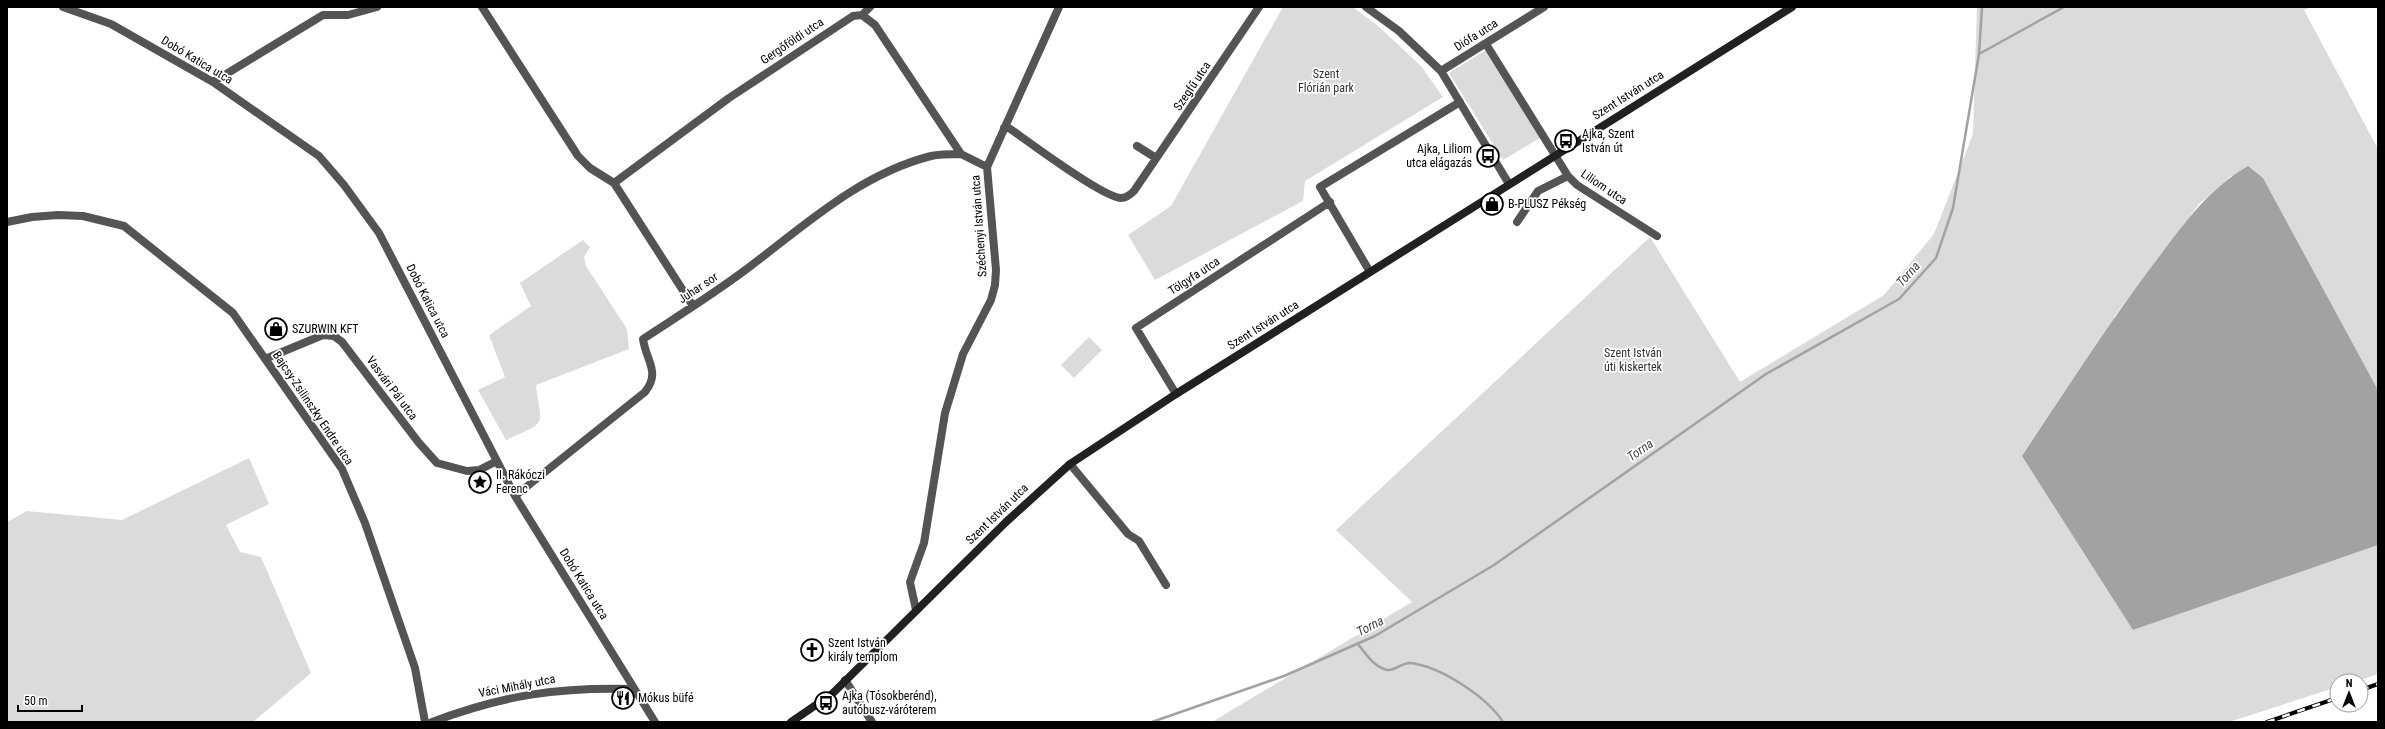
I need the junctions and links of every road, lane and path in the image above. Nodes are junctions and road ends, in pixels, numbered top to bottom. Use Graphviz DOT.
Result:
graph roads {
  1 [pos="63,7"];
  2 [pos="344,7"];
  3 [pos="377,7"];
  4 [pos="482,7"];
  5 [pos="870,7"];
  6 [pos="1059,7"];
  7 [pos="1259,7"];
  8 [pos="1366,7"];
  9 [pos="1544,7"];
  10 [pos="1792,7"];
  11 [pos="348,15"];
  12 [pos="862,15"];
  13 [pos="1486,44"];
  14 [pos="1441,71"];
  15 [pos="212,82"];
  16 [pos="1460,102"];
  17 [pos="1004,128"];
  18 [pos="1137,146"];
  19 [pos="961,154"];
  20 [pos="1555,156"];
  21 [pos="1156,158"];
  22 [pos="987,167"];
  23 [pos="1568,176"];
  24 [pos="614,183"];
  25 [pos="1509,184"];
  26 [pos="1330,202"];
  27 [pos="7,222"];
  28 [pos="1517,222"];
  29 [pos="1657,236"];
  30 [pos="1370,272"];
  31 [pos="693,306"];
  32 [pos="265,359"];
  33 [pos="1176,394"];
  34 [pos="497,461"];
  35 [pos="1070,464"];
  36 [pos="515,496"];
  37 [pos="1166,585"];
  38 [pos="916,610"];
  39 [pos="845,680"];
  40 [pos="634,689"];
  41 [pos="425,722"];
  42 [pos="432,722"];
  43 [pos="655,722"];
  44 [pos="791,722"];
  45 [pos="872,722"];
  1 -- 15 [label="street, Dobó Katica utca"];
  2 -- 11 [label="street"];
  3 -- 11 [label="street"];
  4 -- 24 [label="street"];
  5 -- 12 [label="street"];
  6 -- 17 [label="street, Széchenyi István utca"];
  7 -- 21 [label="street, Szegfű utca"];
  8 -- 14 [label="street"];
  9 -- 13 [label="street, Diófa utca"];
  10 -- 20 [label="main road, Szent István utca"];
  11 -- 15 [label="street"];
  12 -- 19 [label="street"];
  12 -- 24 [label="street, Gergőföldi utca"];
  13 -- 14 [label="street, Diófa utca"];
  13 -- 20 [label="street, Liliom utca"];
  14 -- 16 [label="street"];
  15 -- 34 [label="street, Dobó Katica utca"];
  16 -- 25 [label="street"];
  16 -- 26 [label="street"];
  17 -- 21 [label="street, Szegfű utca"];
  17 -- 22 [label="street, Széchenyi István utca"];
  18 -- 21 [label="street"];
  19 -- 22 [label="street"];
  19 -- 31 [label="street, Juhar sor"];
  20 -- 23 [label="street, Liliom utca"];
  20 -- 25 [label="main road, Szent István utca"];
  22 -- 38 [label="street, Széchenyi István utca"];
  23 -- 28 [label="street"];
  23 -- 29 [label="street, Liliom utca"];
  24 -- 31 [label="street"];
  25 -- 30 [label="main road, Szent István utca"];
  26 -- 30 [label="street"];
  26 -- 33 [label="street, Tölgyfa utca"];
  27 -- 32 [label="street, Bajcsy-Zsilinszky Endre utca"];
  30 -- 33 [label="main road, Szent István utca"];
  31 -- 36 [label="street, Juhar sor"];
  32 -- 34 [label="street, Vasvári Pál utca"];
  32 -- 41 [label="street, Bajcsy-Zsilinszky Endre utca"];
  33 -- 35 [label="main road, Szent István utca"];
  34 -- 36 [label="street, Dobó Katica utca"];
  35 -- 37 [label="street"];
  35 -- 38 [label="main road, Szent István utca"];
  36 -- 40 [label="street, Dobó Katica utca"];
  38 -- 39 [label="main road, Szent István utca"];
  39 -- 44 [label="main road, Szent István utca"];
  39 -- 45 [label="street"];
  40 -- 42 [label="street, Váci Mihály utca"];
  40 -- 43 [label="street, Dobó Katica utca"];
}
